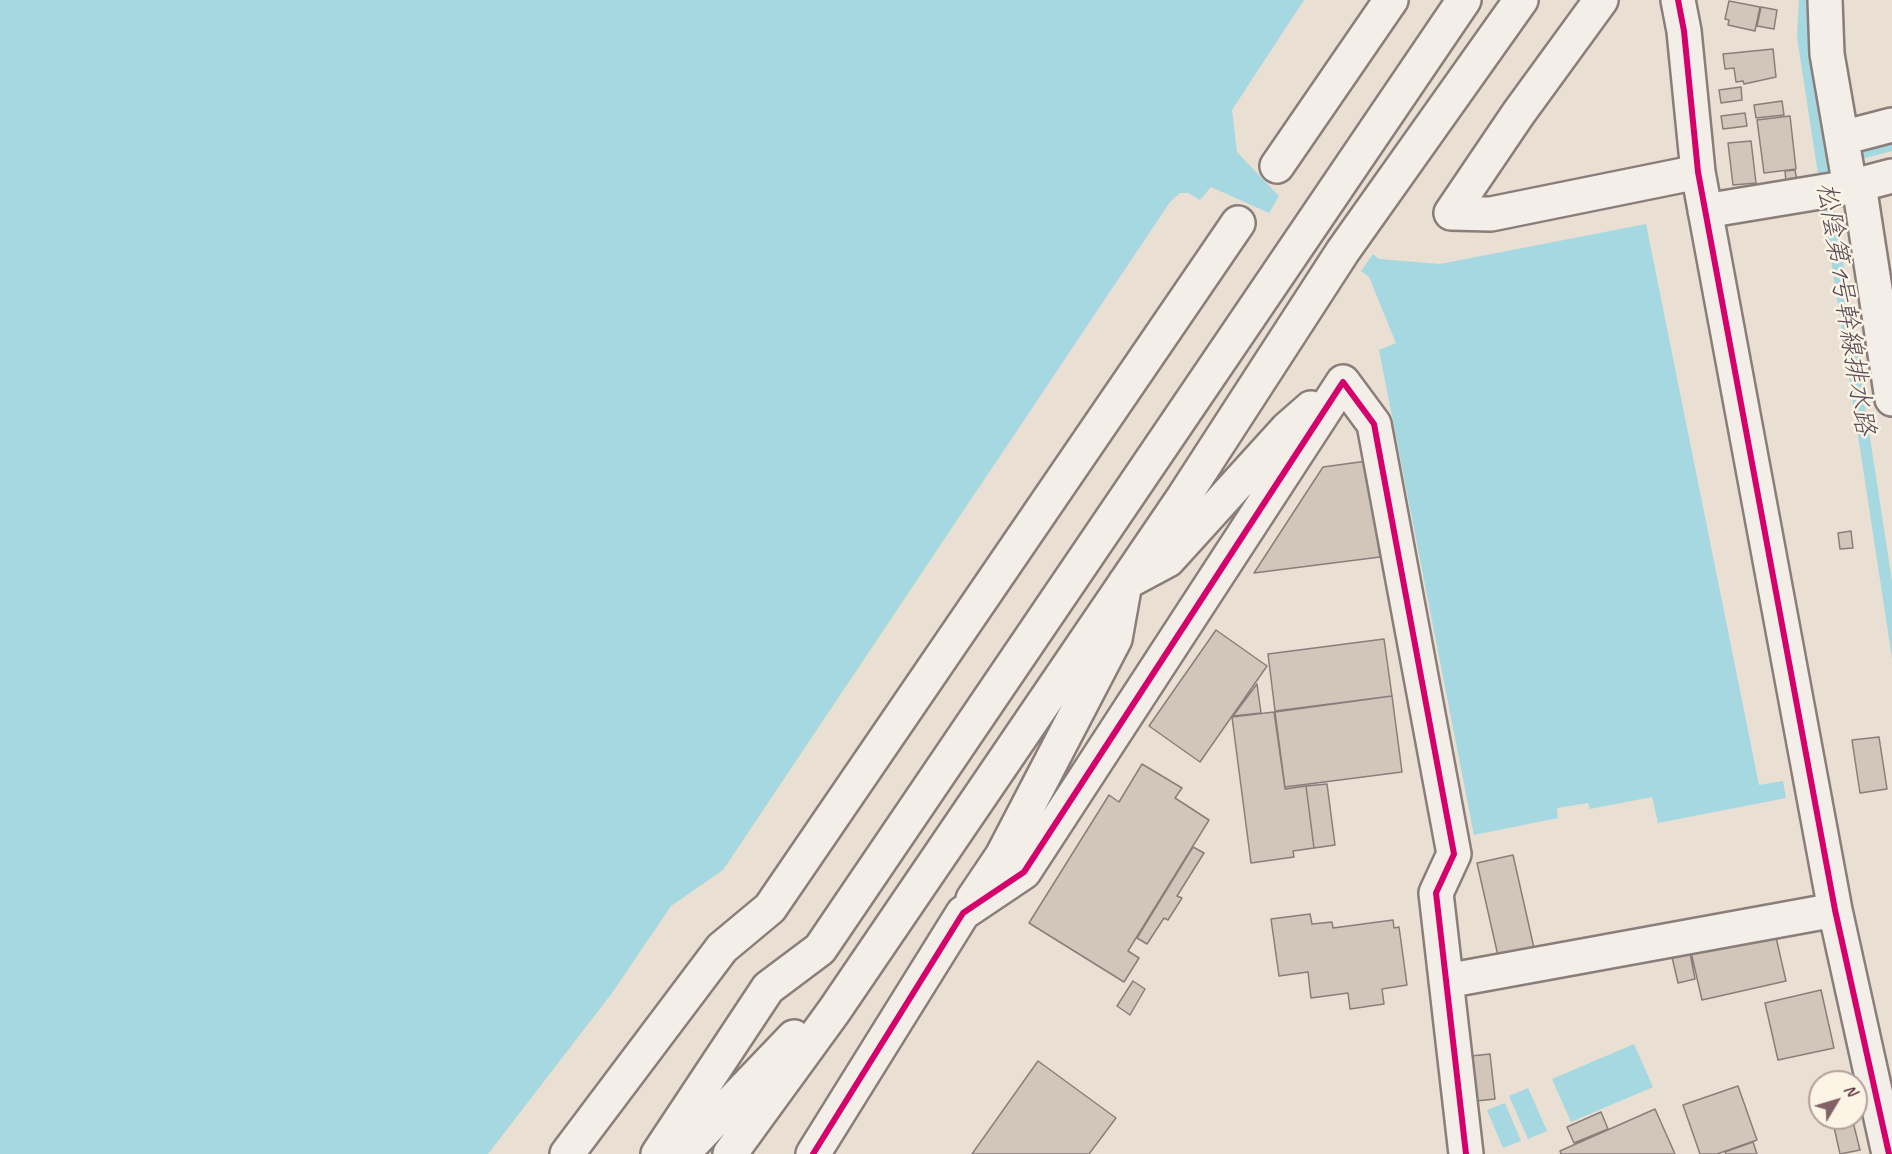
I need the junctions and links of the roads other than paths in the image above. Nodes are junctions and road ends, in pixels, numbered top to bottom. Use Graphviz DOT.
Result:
graph roads {
  1 [pos="1391,0"];
  2 [pos="1464,0"];
  3 [pos="1521,0"];
  4 [pos="1601,0"];
  5 [pos="1678,0"];
  6 [pos="1825,0"];
  7 [pos="1892,125"];
  8 [pos="1276,166"];
  9 [pos="1848,169"];
  10 [pos="1698,172"];
  11 [pos="1892,176"];
  12 [pos="1705,211"];
  13 [pos="1238,223"];
  14 [pos="1889,362"];
  15 [pos="1342,382"];
  16 [pos="1892,399"];
  17 [pos="1125,584"];
  18 [pos="1835,910"];
  19 [pos="963,913"];
  20 [pos="1446,981"];
  21 [pos="834,1011"];
  22 [pos="567,1154"];
  23 [pos="658,1154"];
  24 [pos="682,1154"];
  25 [pos="730,1154"];
  26 [pos="813,1154"];
  27 [pos="1466,1154"];
  28 [pos="1889,1154"];
  1 -- 8 [label="street"];
  2 -- 23 [label="street"];
  3 -- 17 [label="street"];
  4 -- 10 [label="street"];
  5 -- 10 [label="street"];
  6 -- 9 [label="street"];
  7 -- 9 [label="street"];
  9 -- 11 [label="street"];
  9 -- 12 [label="street"];
  9 -- 14 [label="street"];
  10 -- 12 [label="street"];
  12 -- 18 [label="street"];
  13 -- 22 [label="street"];
  14 -- 16 [label="street"];
  15 -- 17 [label="street"];
  15 -- 19 [label="street"];
  15 -- 20 [label="street"];
  17 -- 19 [label="street"];
  17 -- 21 [label="street"];
  18 -- 20 [label="street"];
  18 -- 28 [label="street"];
  19 -- 26 [label="street"];
  20 -- 27 [label="street"];
  21 -- 24 [label="street"];
  21 -- 25 [label="street"];
}
